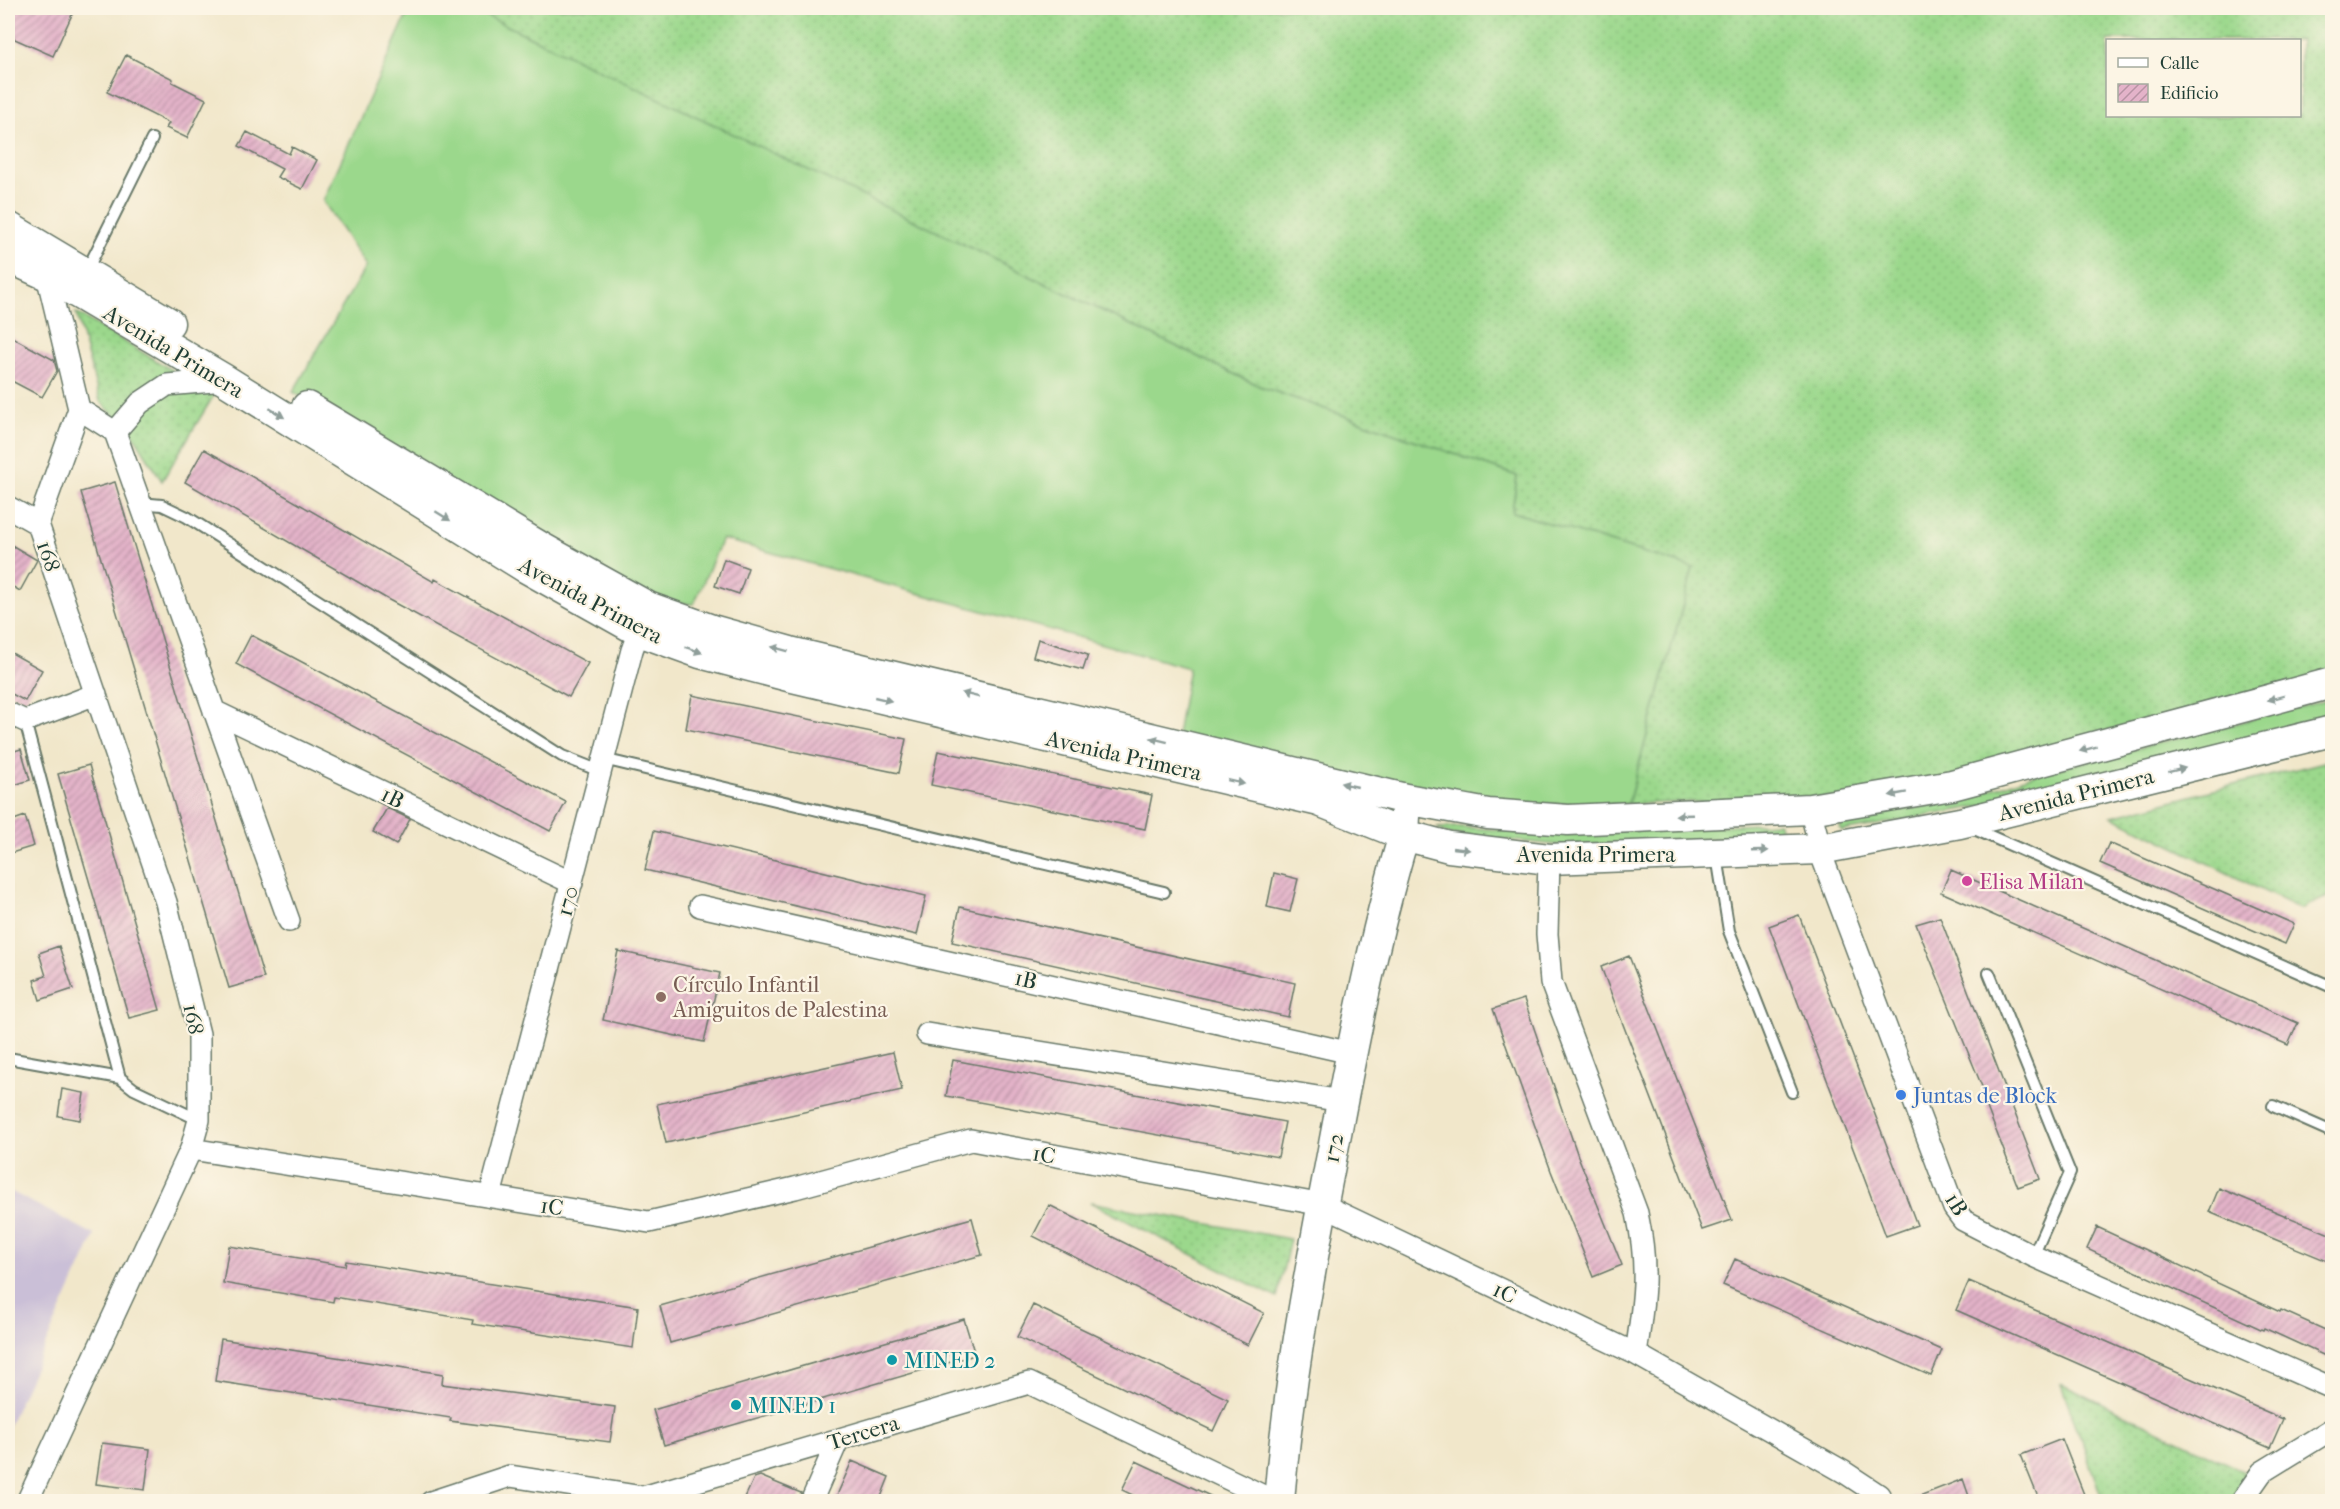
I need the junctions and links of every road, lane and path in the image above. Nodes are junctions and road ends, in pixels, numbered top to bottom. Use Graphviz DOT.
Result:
graph roads {
  1 [pos="152,139"];
  2 [pos="8,227"];
  3 [pos="8,256"];
  4 [pos="52,266"];
  5 [pos="80,282"];
  6 [pos="225,380"];
  7 [pos="79,409"];
  8 [pos="115,432"];
  9 [pos="140,503"];
  10 [pos="8,507"];
  11 [pos="39,524"];
  12 [pos="643,619"];
  13 [pos="2332,683"];
  14 [pos="96,694"];
  15 [pos="214,711"];
  16 [pos="16,717"];
  17 [pos="2332,731"];
  18 [pos="602,765"];
  19 [pos="1406,798"];
  20 [pos="1810,809"];
  21 [pos="1960,823"];
  22 [pos="1404,835"];
  23 [pos="1820,849"];
  24 [pos="1717,853"];
  25 [pos="1549,858"];
  26 [pos="572,883"];
  27 [pos="1164,892"];
  28 [pos="700,906"];
  29 [pos="289,921"];
  30 [pos="1989,973"];
  31 [pos="2332,987"];
  32 [pos="927,1034"];
  33 [pos="1351,1053"];
  34 [pos="8,1058"];
  35 [pos="120,1078"];
  36 [pos="1792,1092"];
  37 [pos="1342,1101"];
  38 [pos="2273,1106"];
  39 [pos="199,1120"];
  40 [pos="2332,1132"];
  41 [pos="191,1149"];
  42 [pos="490,1196"];
  43 [pos="1323,1205"];
  44 [pos="2033,1256"];
  45 [pos="1636,1354"];
  46 [pos="2332,1388"];
  47 [pos="2332,1429"];
  48 [pos="838,1440"];
  49 [pos="27,1502"];
  50 [pos="431,1502"];
  51 [pos="811,1502"];
  52 [pos="1278,1502"];
  53 [pos="1881,1502"];
  54 [pos="2241,1502"];
  1 -- 5 [label="lane"];
  2 -- 4 [label="street, Avenida Primera"];
  3 -- 4 [label="street, Avenida Primera"];
  4 -- 5 [label="street, Avenida Primera"];
  4 -- 7 [label="street"];
  5 -- 6 [label="street, Avenida Primera"];
  5 -- 12 [label="street, Avenida Primera"];
  6 -- 8 [label="street"];
  6 -- 12 [label="street, Avenida Primera, one-way"];
  7 -- 8 [label="street"];
  7 -- 11 [label="street"];
  8 -- 9 [label="street"];
  9 -- 15 [label="street"];
  9 -- 18 [label="lane"];
  10 -- 11 [label="street"];
  11 -- 14 [label="street, 168"];
  12 -- 18 [label="street, 170"];
  19 -- 12 [label="street, Avenida Primera, one-way"];
  12 -- 22 [label="street, Avenida Primera, one-way"];
  13 -- 20 [label="street, Avenida Primera, one-way"];
  14 -- 16 [label="street"];
  14 -- 39 [label="street, 168"];
  15 -- 26 [label="street, 1B"];
  15 -- 29 [label="street"];
  16 -- 35 [label="lane"];
  21 -- 17 [label="street, Avenida Primera, one-way"];
  18 -- 26 [label="street, 170"];
  18 -- 27 [label="lane"];
  20 -- 19 [label="street, Avenida Primera, one-way"];
  19 -- 22 [label="street, 172"];
  20 -- 23 [label="street, 1B"];
  21 -- 23 [label="street, Avenida Primera"];
  21 -- 31 [label="lane"];
  22 -- 25 [label="street, Avenida Primera, one-way"];
  22 -- 33 [label="street, 172"];
  24 -- 23 [label="street, Avenida Primera, one-way"];
  23 -- 44 [label="street, 1B"];
  24 -- 25 [label="street, Avenida Primera"];
  24 -- 36 [label="lane"];
  25 -- 45 [label="street"];
  26 -- 42 [label="street, 170"];
  28 -- 33 [label="street, 1B"];
  30 -- 44 [label="lane"];
  32 -- 37 [label="street"];
  33 -- 37 [label="street, 172"];
  34 -- 35 [label="lane"];
  35 -- 39 [label="lane"];
  37 -- 43 [label="street, 172"];
  38 -- 40 [label="lane"];
  39 -- 41 [label="street, 168"];
  41 -- 42 [label="street, 1C"];
  41 -- 49 [label="street, 168"];
  42 -- 43 [label="street, 1C"];
  43 -- 45 [label="street, 1C"];
  43 -- 52 [label="street, 172"];
  44 -- 46 [label="street, 1B"];
  45 -- 53 [label="street, 1C"];
  47 -- 54 [label="street"];
  48 -- 50 [label="street, Tercera"];
  48 -- 51 [label="street"];
  48 -- 52 [label="street, Tercera"];
}
